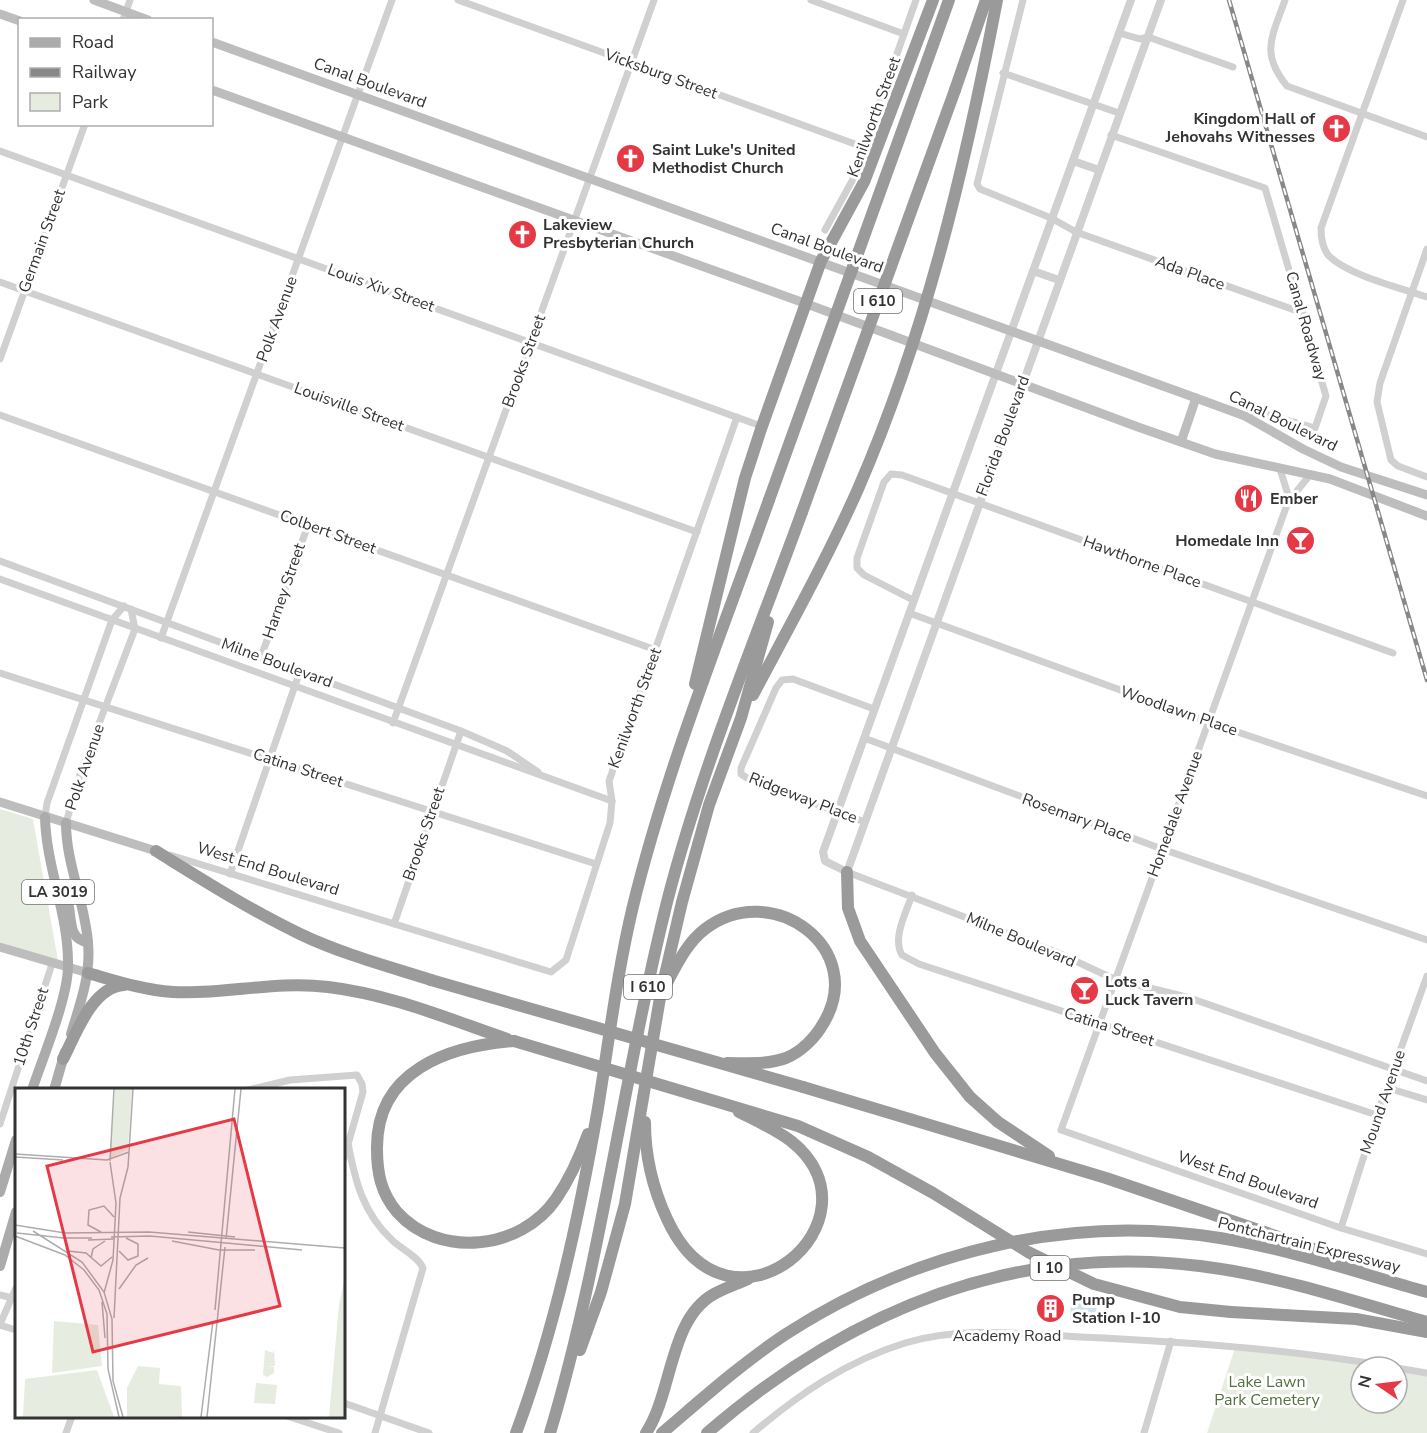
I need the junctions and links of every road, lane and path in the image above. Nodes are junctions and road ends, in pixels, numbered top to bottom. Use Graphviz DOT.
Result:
graph roads {
  1 [pos="94,0"];
  2 [pos="130,0"];
  3 [pos="392,0"];
  4 [pos="458,0"];
  5 [pos="654,0"];
  6 [pos="811,0"];
  7 [pos="916,0"];
  8 [pos="933,0"];
  9 [pos="949,0"];
  10 [pos="986,0"];
  11 [pos="997,0"];
  12 [pos="1023,0"];
  13 [pos="1131,0"];
  14 [pos="1161,0"];
  15 [pos="1285,0"];
  16 [pos="1403,0"];
  17 [pos="0,14"];
  18 [pos="124,16"];
  19 [pos="18,20"];
  20 [pos="1119,33"];
  21 [pos="904,34"];
  22 [pos="1148,37"];
  23 [pos="213,42"];
  24 [pos="631,63"];
  25 [pos="1233,67"];
  26 [pos="1003,73"];
  27 [pos="213,90"];
  28 [pos="358,94"];
  29 [pos="1094,103"];
  30 [pos="1119,113"];
  31 [pos="1362,113"];
  32 [pos="84,126"];
  33 [pos="1111,135"];
  34 [pos="1427,137"];
  35 [pos="341,139"];
  36 [pos="863,147"];
  37 [pos="0,151"];
  38 [pos="1072,161"];
  39 [pos="1099,170"];
  40 [pos="67,175"];
  41 [pos="590,180"];
  42 [pos="1051,218"];
  43 [pos="574,223"];
  44 [pos="825,230"];
  45 [pos="1076,232"];
  46 [pos="1427,249"];
  47 [pos="299,258"];
  48 [pos="821,261"];
  49 [pos="1033,271"];
  50 [pos="1059,280"];
  51 [pos="0,282"];
  52 [pos="24,291"];
  53 [pos="1412,292"];
  54 [pos="1427,297"];
  55 [pos="928,299"];
  56 [pos="807,304"];
  57 [pos="1303,314"];
  58 [pos="1012,331"];
  59 [pos="1037,340"];
  60 [pos="530,343"];
  61 [pos="913,345"];
  62 [pos="0,359"];
  63 [pos="257,374"];
  64 [pos="995,375"];
  65 [pos="1022,385"];
  66 [pos="1196,398"];
  67 [pos="0,415"];
  68 [pos="737,417"];
  69 [pos="1245,417"];
  70 [pos="762,426"];
  71 [pos="1181,442"];
  72 [pos="489,458"];
  73 [pos="1280,469"];
  74 [pos="1309,476"];
  75 [pos="1427,477"];
  76 [pos="216,492"];
  77 [pos="952,493"];
  78 [pos="1427,495"];
  79 [pos="1289,498"];
  80 [pos="979,503"];
  81 [pos="1427,516"];
  82 [pos="308,525"];
  83 [pos="697,532"];
  84 [pos="787,553"];
  85 [pos="0,561"];
  86 [pos="445,575"];
  87 [pos="0,579"];
  88 [pos="913,600"];
  89 [pos="1252,602"];
  90 [pos="127,608"];
  91 [pos="909,613"];
  92 [pos="112,620"];
  93 [pos="167,622"];
  94 [pos="935,624"];
  95 [pos="135,629"];
  96 [pos="161,638"];
  97 [pos="656,650"];
  98 [pos="1394,652"];
  99 [pos="261,657"];
  100 [pos="300,671"];
  101 [pos="0,673"];
  102 [pos="295,687"];
  103 [pos="84,700"];
  104 [pos="106,707"];
  105 [pos="398,707"];
  106 [pos="874,709"];
  107 [pos="741,718"];
  108 [pos="1209,722"];
  109 [pos="393,723"];
  110 [pos="461,731"];
  111 [pos="864,738"];
  112 [pos="680,743"];
  113 [pos="456,744"];
  114 [pos="890,748"];
  115 [pos="269,758"];
  116 [pos="547,778"];
  117 [pos="1426,795"];
  118 [pos="612,801"];
  119 [pos="0,802"];
  120 [pos="432,811"];
  121 [pos="837,812"];
  122 [pos="45,817"];
  123 [pos="865,822"];
  124 [pos="66,823"];
  125 [pos="1162,849"];
  126 [pos="156,851"];
  127 [pos="823,857"];
  128 [pos="596,864"];
  129 [pos="847,872"];
  130 [pos="230,874"];
  131 [pos="55,882"];
  132 [pos="912,896"];
  133 [pos="394,924"];
  134 [pos="1427,940"];
  135 [pos="88,942"];
  136 [pos="0,947"];
  137 [pos="52,964"];
  138 [pos="527,965"];
  139 [pos="68,968"];
  140 [pos="88,973"];
  141 [pos="1427,976"];
  142 [pos="1114,979"];
  143 [pos="129,985"];
  144 [pos="662,992"];
  145 [pos="1099,1024"];
  146 [pos="514,1041"];
  147 [pos="63,1059"];
  148 [pos="723,1063"];
  149 [pos="1394,1071"];
  150 [pos="1427,1081"];
  151 [pos="32,1088"];
  152 [pos="54,1088"];
  153 [pos="253,1088"];
  154 [pos="645,1088"];
  155 [pos="1389,1088"];
  156 [pos="1427,1100"];
  157 [pos="722,1104"];
  158 [pos="598,1107"];
  159 [pos="1377,1115"];
  160 [pos="0,1124"];
  161 [pos="1061,1130"];
  162 [pos="15,1143"];
  163 [pos="348,1143"];
  164 [pos="345,1154"];
  165 [pos="1066,1166"];
  166 [pos="0,1192"];
  167 [pos="15,1215"];
  168 [pos="1341,1228"];
  169 [pos="1427,1254"];
  170 [pos="0,1266"];
  171 [pos="749,1278"];
  172 [pos="1427,1290"];
  173 [pos="0,1295"];
  174 [pos="14,1299"];
  175 [pos="1427,1322"];
  176 [pos="0,1324"];
  177 [pos="15,1330"];
  178 [pos="1427,1332"];
  179 [pos="1171,1341"];
  180 [pos="1349,1360"];
  181 [pos="1409,1370"];
  182 [pos="1427,1373"];
  183 [pos="345,1403"];
  184 [pos="380,1414"];
  185 [pos="71,1418"];
  186 [pos="293,1418"];
  187 [pos="66,1433"];
  188 [pos="339,1433"];
  189 [pos="375,1433"];
  190 [pos="429,1433"];
  191 [pos="516,1433"];
  192 [pos="550,1433"];
  193 [pos="646,1433"];
  194 [pos="662,1433"];
  195 [pos="707,1433"];
  196 [pos="753,1433"];
  197 [pos="1144,1433"];
  1 -- 18 [label="main road"];
  2 -- 18 [label="street"];
  3 -- 28 [label="street, Polk Avenue"];
  4 -- 24 [label="street, Vicksburg Street"];
  5 -- 24 [label="street, Brooks Street"];
  6 -- 21 [label="street"];
  7 -- 21 [label="street, Kenilworth Street"];
  8 -- 48 [label="highway"];
  9 -- 112 [label="highway, I 610, bridge"];
  10 -- 84 [label="highway, I 610, bridge"];
  11 -- 55 [label="highway"];
  12 -- 26 [label="street"];
  13 -- 20 [label="street, Florida Boulevard"];
  14 -- 22 [label="street, Florida Boulevard"];
  15 -- 31 [label="street"];
  16 -- 31 [label="street"];
  17 -- 19 [label="main road"];
  20 -- 22 [label="street"];
  20 -- 29 [label="street, Florida Boulevard"];
  21 -- 36 [label="street, Kenilworth Street"];
  22 -- 25 [label="street"];
  22 -- 30 [label="street, Florida Boulevard"];
  23 -- 28 [label="main road, Canal Boulevard"];
  24 -- 36 [label="street, Vicksburg Street"];
  24 -- 41 [label="street, Brooks Street"];
  26 -- 29 [label="street"];
  26 -- 42 [label="street"];
  27 -- 35 [label="main road, Canal Boulevard"];
  28 -- 35 [label="street, Polk Avenue"];
  28 -- 41 [label="main road, Canal Boulevard"];
  29 -- 30 [label="street"];
  29 -- 38 [label="street, Florida Boulevard"];
  30 -- 33 [label="street, Florida Boulevard"];
  31 -- 34 [label="street"];
  31 -- 53 [label="street"];
  32 -- 40 [label="street, Germain Street"];
  33 -- 39 [label="street, Florida Boulevard"];
  33 -- 57 [label="street, Canal Roadway"];
  35 -- 43 [label="main road, Canal Boulevard"];
  35 -- 47 [label="street, Polk Avenue"];
  36 -- 44 [label="street, Kenilworth Street"];
  37 -- 40 [label="street, Louis Xiv Street"];
  38 -- 39 [label="street"];
  38 -- 42 [label="street, Florida Boulevard"];
  39 -- 45 [label="street, Florida Boulevard"];
  40 -- 47 [label="street, Louis Xiv Street"];
  40 -- 52 [label="street, Germain Street"];
  41 -- 43 [label="street, Brooks Street"];
  41 -- 48 [label="main road, Canal Boulevard"];
  42 -- 45 [label="street"];
  42 -- 49 [label="street, Florida Boulevard"];
  43 -- 56 [label="main road, Canal Boulevard"];
  43 -- 60 [label="street, Brooks Street"];
  45 -- 50 [label="street, Florida Boulevard"];
  45 -- 57 [label="street, Ada Place"];
  46 -- 53 [label="street"];
  47 -- 60 [label="street, Louis Xiv Street"];
  47 -- 63 [label="street, Polk Avenue"];
  48 -- 55 [label="main road, Canal Boulevard"];
  48 -- 56 [label="highway"];
  49 -- 50 [label="street"];
  49 -- 58 [label="street, Florida Boulevard"];
  50 -- 59 [label="street, Florida Boulevard"];
  51 -- 52 [label="street, Louisville Street"];
  52 -- 62 [label="street, Germain Street"];
  52 -- 63 [label="street, Louisville Street"];
  53 -- 54 [label="street"];
  53 -- 75 [label="street"];
  55 -- 58 [label="main road, Canal Boulevard"];
  55 -- 61 [label="highway"];
  56 -- 61 [label="main road, Canal Boulevard"];
  56 -- 70 [label="highway"];
  57 -- 69 [label="street, Canal Roadway"];
  58 -- 59 [label="main road, Canal Boulevard"];
  58 -- 64 [label="street, Florida Boulevard"];
  59 -- 65 [label="street, Florida Boulevard"];
  59 -- 66 [label="main road, Canal Boulevard"];
  60 -- 68 [label="street, Louis Xiv Street"];
  60 -- 72 [label="street, Brooks Street"];
  61 -- 64 [label="main road, Canal Boulevard"];
  61 -- 107 [label="highway"];
  63 -- 72 [label="street, Louisville Street"];
  63 -- 76 [label="street, Polk Avenue"];
  64 -- 65 [label="main road, Canal Boulevard"];
  64 -- 77 [label="street, Florida Boulevard"];
  65 -- 71 [label="main road, Canal Boulevard"];
  65 -- 80 [label="street, Florida Boulevard"];
  66 -- 69 [label="main road, Canal Boulevard"];
  66 -- 71 [label="main road"];
  67 -- 76 [label="street, Colbert Street"];
  68 -- 70 [label="street, Louis Xiv Street"];
  68 -- 83 [label="street, Kenilworth Street"];
  69 -- 78 [label="main road, Canal Boulevard"];
  70 -- 112 [label="highway"];
  71 -- 73 [label="main road, Canal Boulevard"];
  72 -- 83 [label="street, Louisville Street"];
  72 -- 86 [label="street, Brooks Street"];
  73 -- 74 [label="main road, Canal Boulevard"];
  73 -- 79 [label="street"];
  74 -- 79 [label="street, Homedale Avenue"];
  74 -- 81 [label="main road, Canal Boulevard"];
  76 -- 82 [label="street, Colbert Street"];
  76 -- 93 [label="street, Polk Avenue"];
  77 -- 80 [label="street, Hawthorne Place"];
  77 -- 88 [label="street, Florida Boulevard"];
  77 -- 88 [label="street, Hawthorne Place"];
  79 -- 89 [label="street, Homedale Avenue"];
  80 -- 89 [label="street, Hawthorne Place"];
  80 -- 94 [label="street, Florida Boulevard"];
  82 -- 86 [label="street, Colbert Street"];
  82 -- 99 [label="street, Harney Street"];
  83 -- 97 [label="street, Kenilworth Street"];
  84 -- 107 [label="highway"];
  84 -- 192 [label="highway, I 610"];
  85 -- 90 [label="street, Milne Boulevard"];
  86 -- 97 [label="street, Colbert Street"];
  86 -- 105 [label="street, Brooks Street"];
  87 -- 92 [label="street, Milne Boulevard"];
  88 -- 91 [label="street, Florida Boulevard"];
  89 -- 98 [label="street, Hawthorne Place"];
  89 -- 108 [label="street, Homedale Avenue"];
  90 -- 92 [label="street, Polk Avenue"];
  90 -- 93 [label="street, Milne Boulevard"];
  90 -- 95 [label="street"];
  91 -- 94 [label="street, Woodlawn Place"];
  91 -- 106 [label="street, Florida Boulevard"];
  92 -- 95 [label="street, Milne Boulevard"];
  92 -- 103 [label="street, Polk Avenue"];
  93 -- 96 [label="street, Polk Avenue"];
  93 -- 99 [label="street, Milne Boulevard"];
  94 -- 108 [label="street, Woodlawn Place"];
  94 -- 114 [label="street, Florida Boulevard"];
  95 -- 96 [label="street, Milne Boulevard"];
  95 -- 104 [label="street, Polk Avenue"];
  96 -- 102 [label="street, Milne Boulevard"];
  97 -- 118 [label="street, Kenilworth Street"];
  99 -- 100 [label="street, Milne Boulevard"];
  100 -- 102 [label="street"];
  100 -- 105 [label="street, Milne Boulevard"];
  101 -- 103 [label="street, Catina Street"];
  102 -- 109 [label="street, Milne Boulevard"];
  102 -- 115 [label="street"];
  103 -- 104 [label="street, Catina Street"];
  103 -- 122 [label="street, Polk Avenue"];
  104 -- 115 [label="street, Catina Street"];
  104 -- 124 [label="street, Polk Avenue"];
  105 -- 109 [label="street, Brooks Street"];
  105 -- 110 [label="street, Milne Boulevard"];
  106 -- 111 [label="street, Florida Boulevard"];
  106 -- 121 [label="street, Ridgeway Place"];
  107 -- 144 [label="highway"];
  108 -- 117 [label="street, Woodlawn Place"];
  108 -- 125 [label="street, Homedale Avenue"];
  109 -- 113 [label="street, Milne Boulevard"];
  110 -- 113 [label="street, Brooks Street"];
  110 -- 116 [label="street, Milne Boulevard"];
  111 -- 114 [label="street, Rosemary Place"];
  111 -- 121 [label="street, Florida Boulevard"];
  112 -- 158 [label="highway, I 610"];
  113 -- 116 [label="street, Milne Boulevard"];
  113 -- 120 [label="street, Brooks Street"];
  114 -- 123 [label="street, Florida Boulevard"];
  114 -- 125 [label="street, Rosemary Place"];
  115 -- 120 [label="street, Catina Street"];
  115 -- 130 [label="street"];
  116 -- 118 [label="street, Milne Boulevard"];
  118 -- 128 [label="street, Kenilworth Street"];
  119 -- 122 [label="main road, West End Boulevard"];
  120 -- 128 [label="street, Catina Street"];
  120 -- 133 [label="street, Brooks Street"];
  121 -- 123 [label="street, Ridgeway Place"];
  121 -- 127 [label="street, Florida Boulevard"];
  122 -- 124 [label="main road, West End Boulevard"];
  122 -- 131 [label="main road, LA 3019"];
  123 -- 129 [label="street, Florida Boulevard"];
  124 -- 126 [label="main road, West End Boulevard"];
  124 -- 135 [label="main road, LA 3019"];
  125 -- 134 [label="street, Rosemary Place"];
  125 -- 142 [label="street, Homedale Avenue"];
  126 -- 130 [label="street, West End Boulevard"];
  126 -- 148 [label="highway, bridge"];
  127 -- 129 [label="street, Milne Boulevard"];
  128 -- 138 [label="street, Kenilworth Street"];
  129 -- 132 [label="street, Milne Boulevard"];
  129 -- 165 [label="highway"];
  130 -- 133 [label="street, West End Boulevard"];
  131 -- 135 [label="main road"];
  131 -- 139 [label="main road, LA 3019"];
  132 -- 142 [label="street, Milne Boulevard"];
  132 -- 145 [label="street, Catina Street"];
  133 -- 138 [label="street, West End Boulevard"];
  135 -- 140 [label="main road, LA 3019"];
  136 -- 137 [label="main road"];
  137 -- 139 [label="main road"];
  137 -- 160 [label="street, 10th Street"];
  139 -- 140 [label="main road"];
  139 -- 151 [label="main road, LA 3019"];
  140 -- 143 [label="highway"];
  140 -- 147 [label="main road, LA 3019"];
  141 -- 149 [label="street, Mound Avenue"];
  142 -- 145 [label="street, Homedale Avenue"];
  142 -- 149 [label="street, Milne Boulevard"];
  143 -- 146 [label="highway"];
  143 -- 147 [label="highway"];
  144 -- 148 [label="highway"];
  144 -- 154 [label="highway"];
  145 -- 159 [label="street, Catina Street"];
  145 -- 161 [label="street, Homedale Avenue"];
  146 -- 157 [label="highway, bridge"];
  146 -- 158 [label="highway"];
  147 -- 152 [label="main road, LA 3019"];
  148 -- 165 [label="highway, bridge"];
  149 -- 150 [label="street, Milne Boulevard"];
  149 -- 155 [label="street, Mound Avenue"];
  153 -- 163 [label="street"];
  154 -- 171 [label="highway"];
  154 -- 192 [label="highway"];
  155 -- 156 [label="street"];
  155 -- 159 [label="street, Mound Avenue"];
  157 -- 171 [label="highway, bridge"];
  157 -- 178 [label="highway, bridge"];
  158 -- 191 [label="highway, I 610"];
  159 -- 168 [label="street, Mound Avenue"];
  161 -- 168 [label="street, West End Boulevard"];
  162 -- 166 [label="main road"];
  163 -- 164 [label="street"];
  163 -- 184 [label="street"];
  165 -- 172 [label="highway"];
  167 -- 170 [label="main road"];
  168 -- 169 [label="street, West End Boulevard"];
  171 -- 193 [label="highway"];
  172 -- 194 [label="highway, Pontchartrain Expressway / I 10"];
  173 -- 174 [label="street"];
  174 -- 176 [label="street"];
  175 -- 195 [label="highway, I 10"];
  176 -- 177 [label="street"];
  179 -- 180 [label="street, Academy Road"];
  179 -- 196 [label="street, Academy Road"];
  179 -- 197 [label="street"];
  181 -- 182 [label="street, Academy Road"];
  183 -- 184 [label="street"];
  184 -- 189 [label="street"];
  184 -- 190 [label="street"];
  185 -- 187 [label="street"];
  186 -- 188 [label="street"];
}
